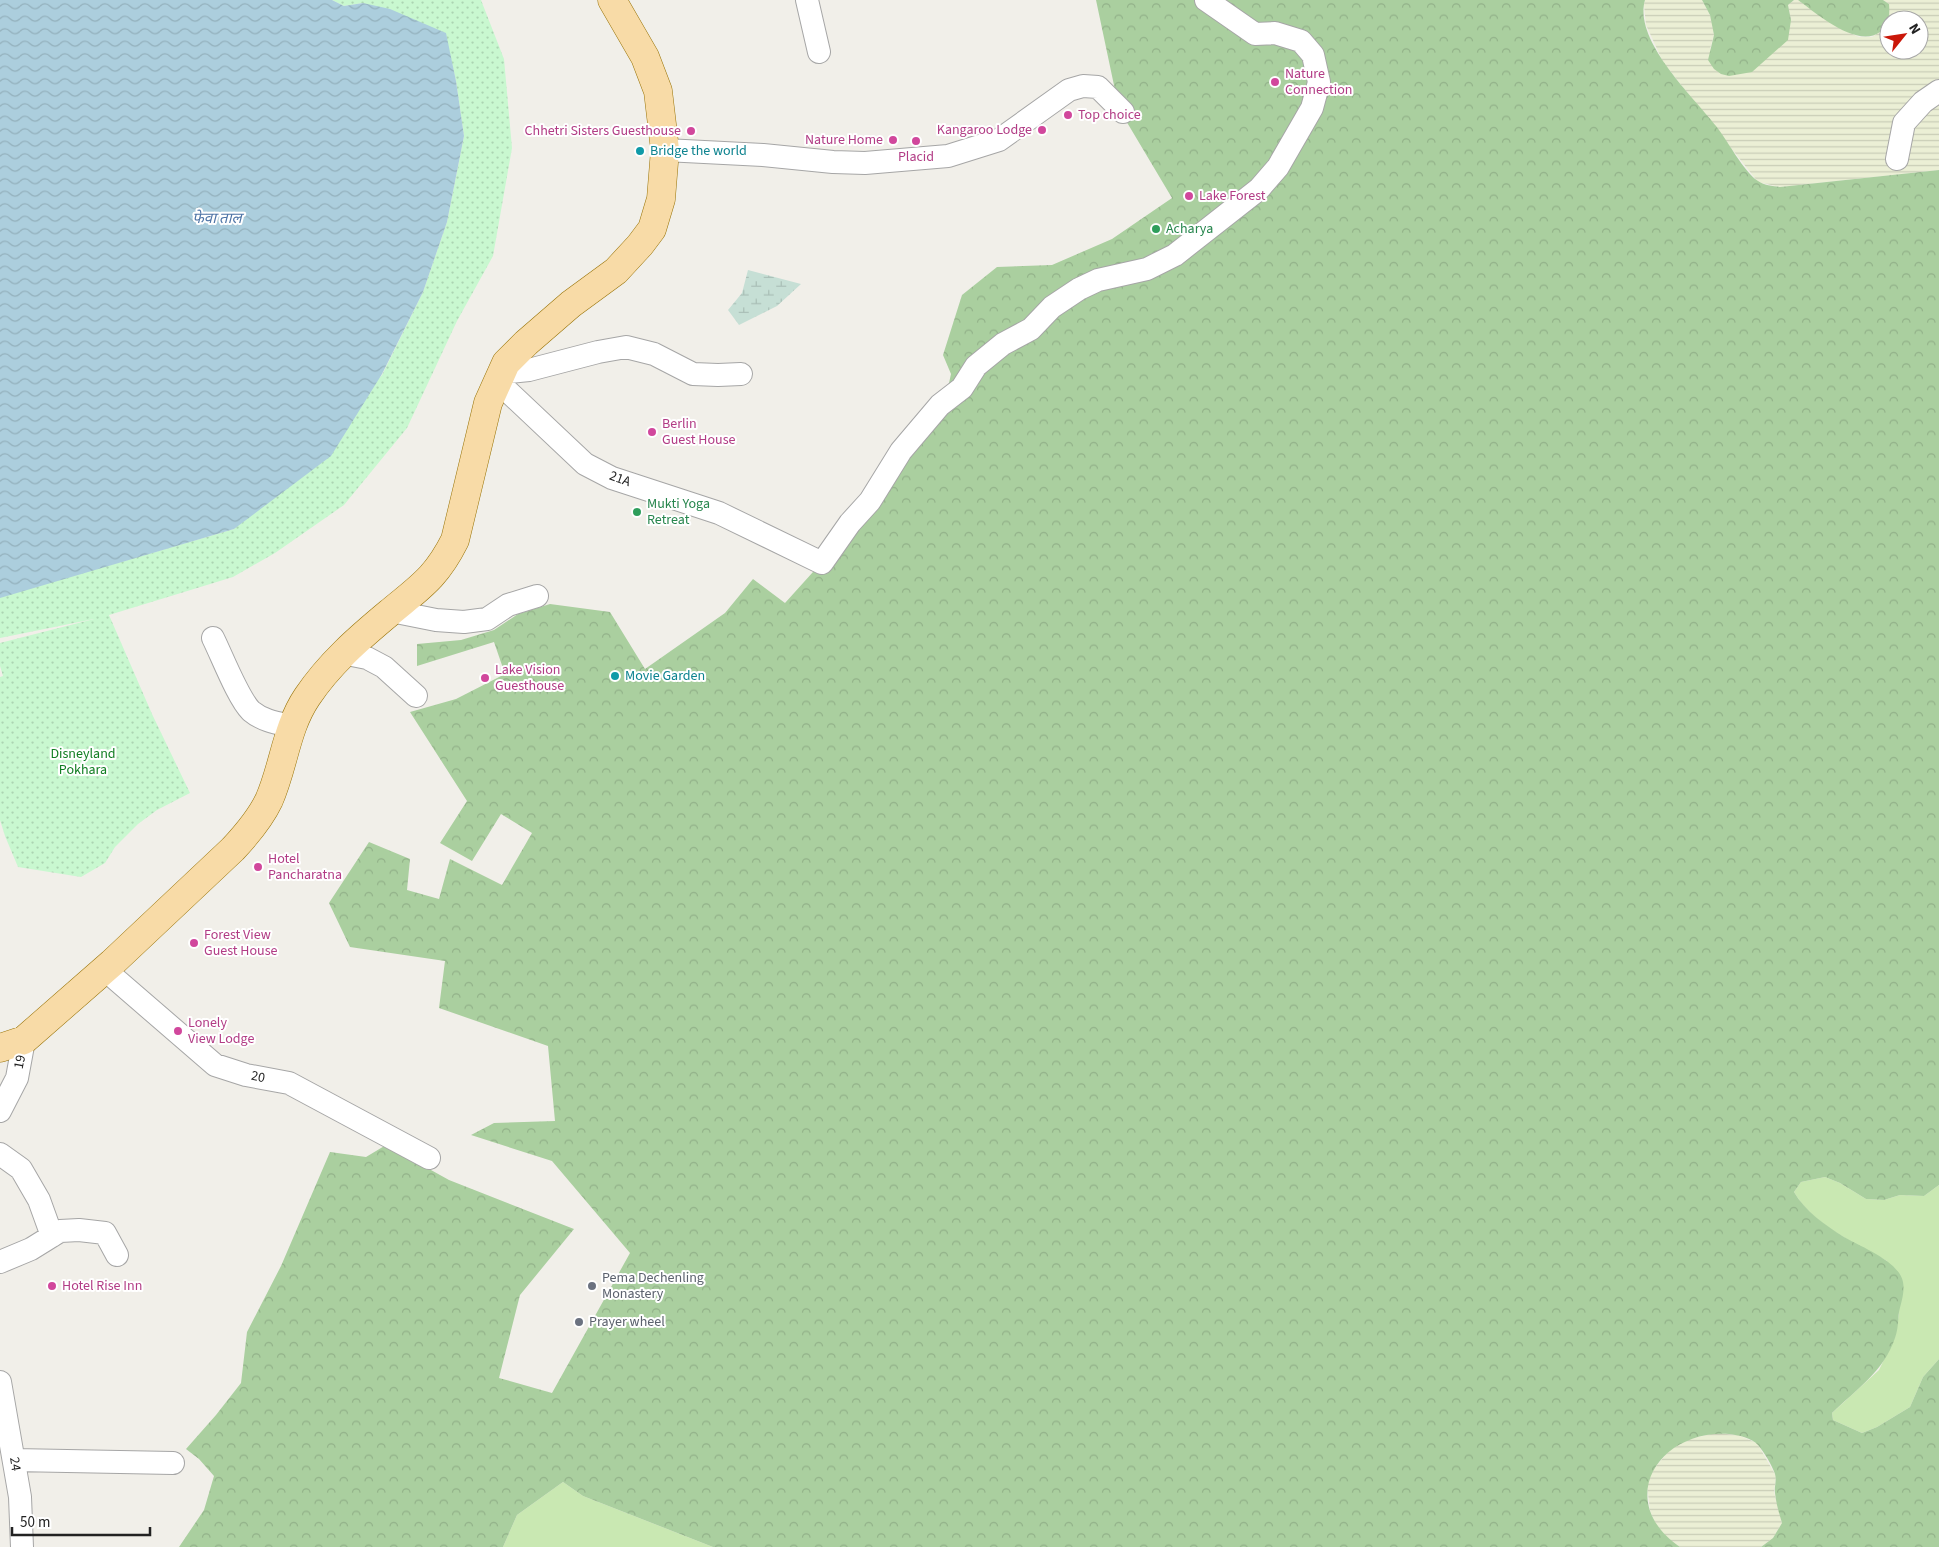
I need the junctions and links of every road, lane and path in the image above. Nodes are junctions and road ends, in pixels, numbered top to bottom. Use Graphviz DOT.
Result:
graph roads {
  1 [pos="612,0"];
  2 [pos="808,0"];
  3 [pos="1206,0"];
  4 [pos="819,52"];
  5 [pos="1939,90"];
  6 [pos="1123,112"];
  7 [pos="665,150"];
  8 [pos="1897,159"];
  9 [pos="741,374"];
  10 [pos="499,377"];
  11 [pos="536,596"];
  12 [pos="391,611"];
  13 [pos="213,638"];
  14 [pos="342,653"];
  15 [pos="416,696"];
  16 [pos="291,726"];
  17 [pos="104,969"];
  18 [pos="12,1044"];
  19 [pos="0,1111"];
  20 [pos="0,1154"];
  21 [pos="430,1158"];
  22 [pos="52,1236"];
  23 [pos="117,1255"];
  24 [pos="0,1262"];
  25 [pos="0,1382"];
  26 [pos="14,1460"];
  27 [pos="173,1463"];
  28 [pos="22,1547"];
  1 -- 7 [label="main road"];
  2 -- 4 [label="street"];
  3 -- 10 [label="street, 21A / 21A"];
  5 -- 8 [label="street"];
  6 -- 7 [label="street"];
  7 -- 10 [label="main road"];
  9 -- 10 [label="street"];
  10 -- 12 [label="main road"];
  11 -- 12 [label="street"];
  12 -- 14 [label="main road"];
  13 -- 16 [label="street"];
  14 -- 15 [label="street"];
  14 -- 16 [label="main road"];
  16 -- 17 [label="main road"];
  17 -- 18 [label="main road"];
  17 -- 21 [label="street, 20 / 20"];
  18 -- 19 [label="street, 19"];
  20 -- 22 [label="street"];
  22 -- 23 [label="street"];
  22 -- 24 [label="street"];
  25 -- 26 [label="street, 24 / 24"];
  26 -- 27 [label="street"];
  26 -- 28 [label="street, 24 / 24"];
}
